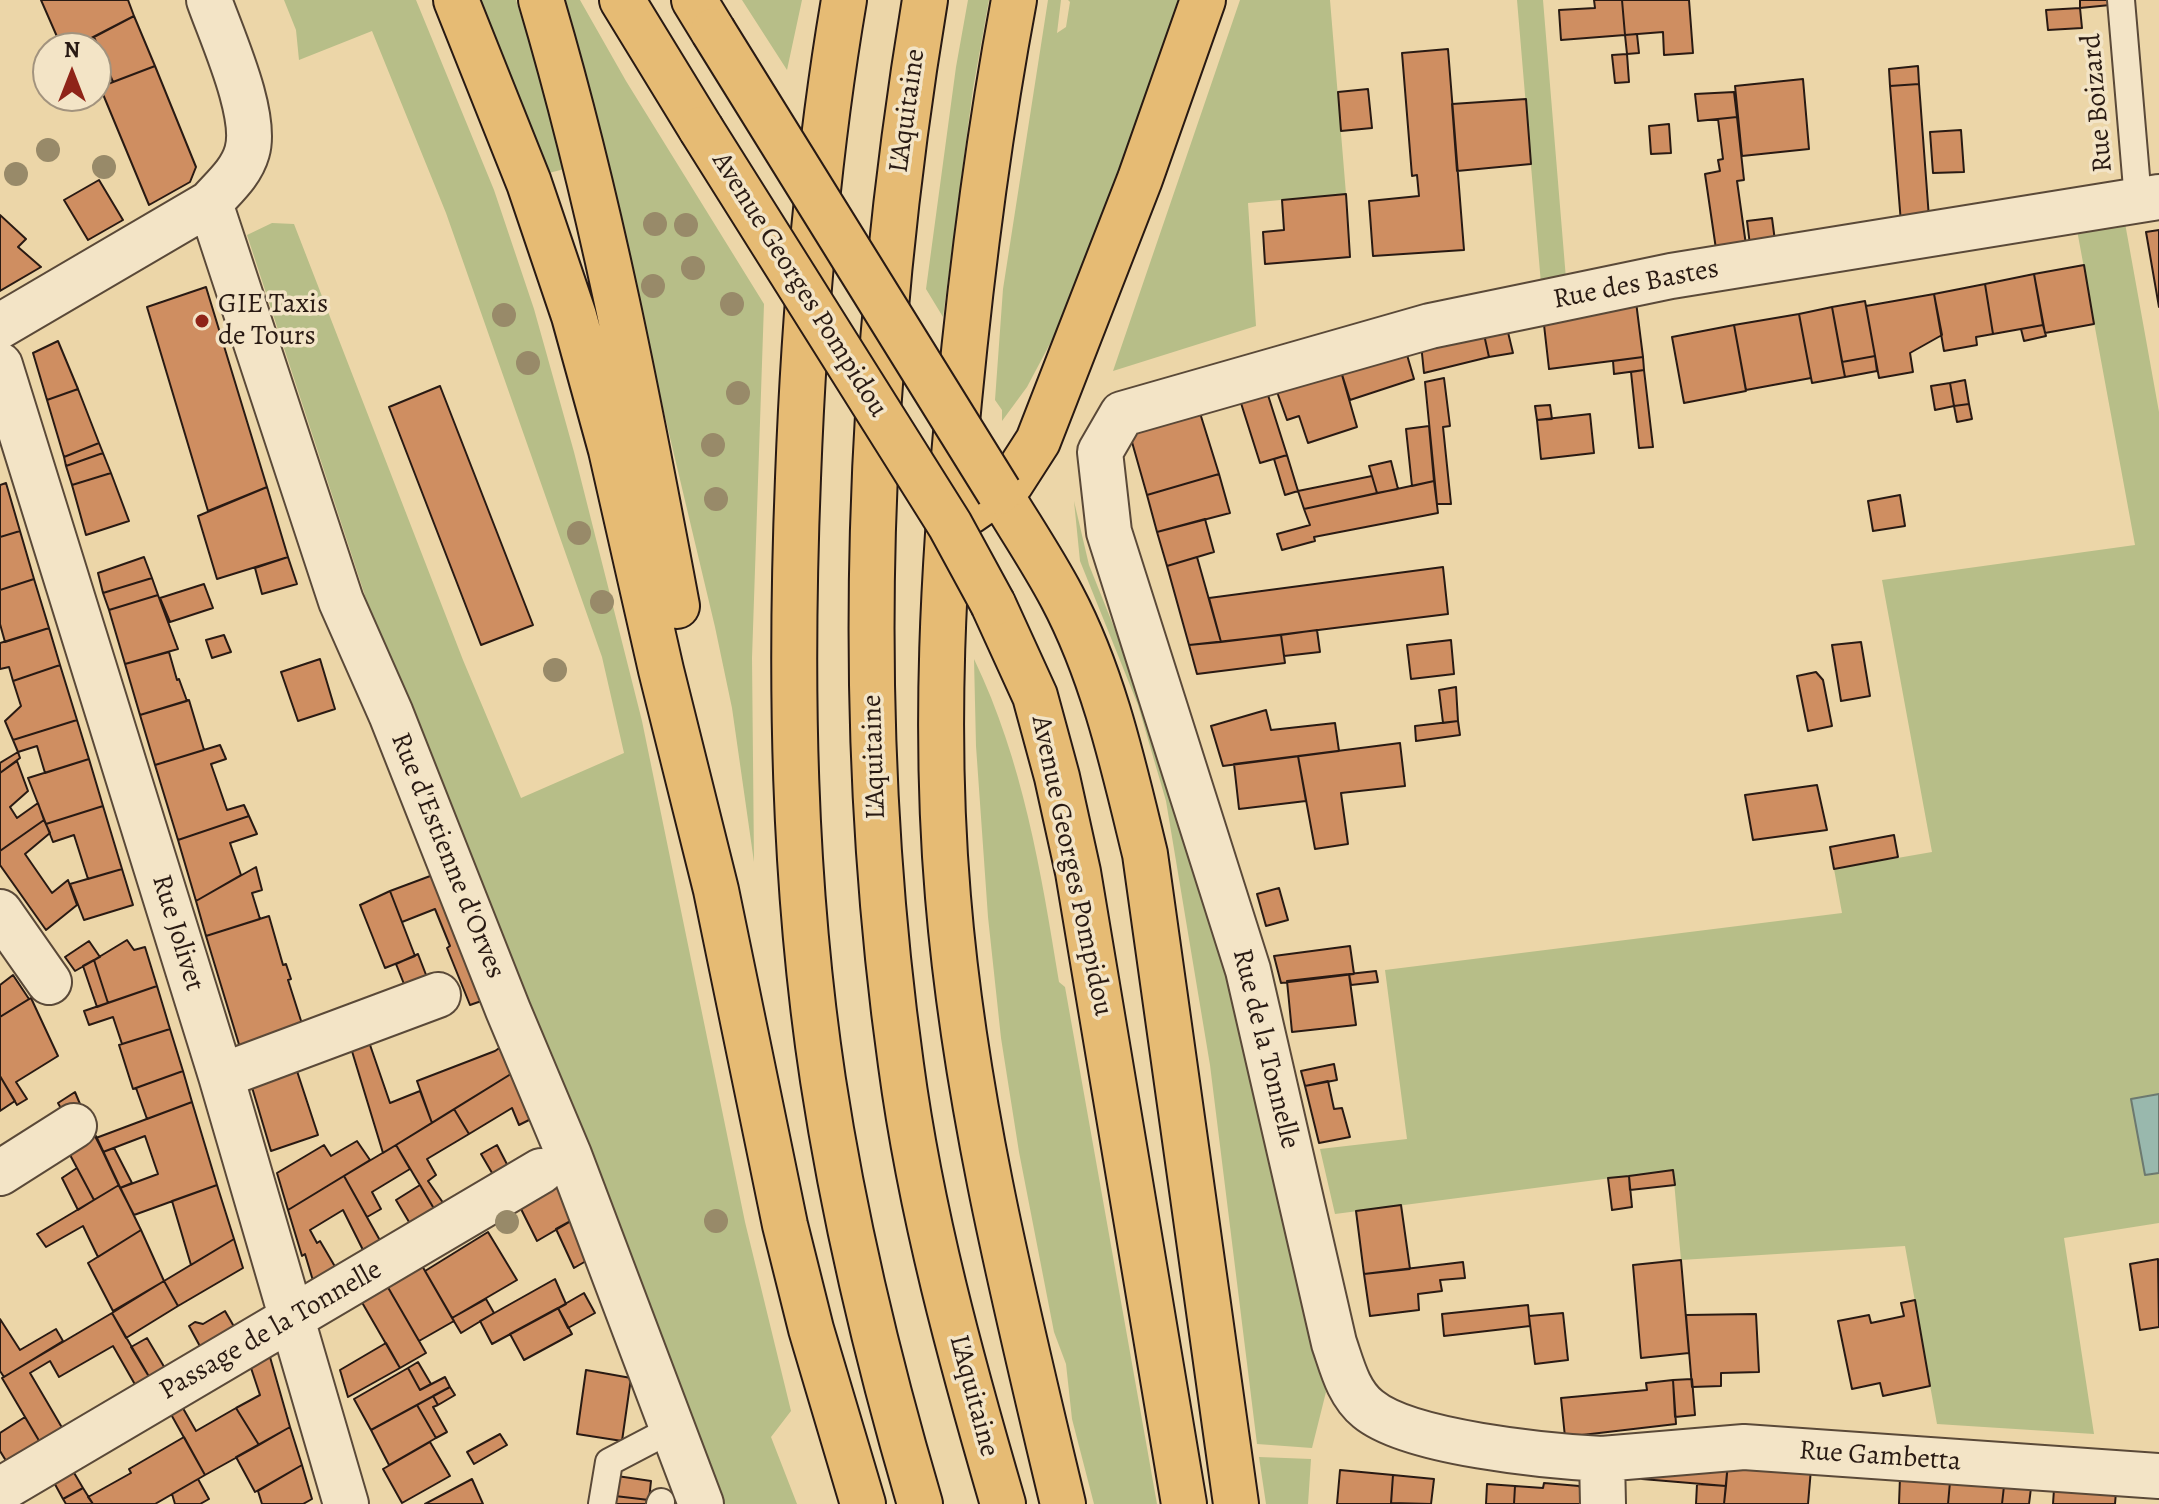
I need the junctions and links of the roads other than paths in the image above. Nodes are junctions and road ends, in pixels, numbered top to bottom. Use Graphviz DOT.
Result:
graph roads {
  1 [pos="209,0"];
  2 [pos="456,0"];
  3 [pos="541,0"];
  4 [pos="622,0"];
  5 [pos="844,0"];
  6 [pos="925,0"];
  7 [pos="1014,0"];
  8 [pos="1203,0"];
  9 [pos="2121,0"];
  10 [pos="703,16"];
  11 [pos="2149,199"];
  12 [pos="210,203"];
  13 [pos="0,326"];
  14 [pos="0,365"];
  15 [pos="1122,414"];
  16 [pos="999,492"];
  17 [pos="950,525"];
  18 [pos="716,890"];
  19 [pos="0,912"];
  20 [pos="49,982"];
  21 [pos="438,995"];
  22 [pos="221,1076"];
  23 [pos="74,1126"];
  24 [pos="541,1171"];
  25 [pos="0,1173"];
  26 [pos="291,1319"];
  27 [pos="672,1429"];
  28 [pos="1602,1459"];
  29 [pos="2159,1476"];
  30 [pos="0,1490"];
  31 [pos="674,1503"];
  32 [pos="346,1504"];
  33 [pos="602,1504"];
  34 [pos="863,1504"];
  35 [pos="920,1504"];
  36 [pos="1003,1504"];
  37 [pos="1063,1504"];
  38 [pos="1184,1504"];
  39 [pos="1236,1504"];
  40 [pos="1603,1504"];
  1 -- 12 [label="street"];
  2 -- 18 [label="main road"];
  3 -- 18 [label="main road"];
  4 -- 17 [label="main road, Avenue Georges Pompidou, bridge"];
  5 -- 35 [label="main road"];
  6 -- 36 [label="main road, L'Aquitaine"];
  7 -- 37 [label="main road"];
  8 -- 16 [label="main road"];
  9 -- 11 [label="lane, Rue Boizard"];
  10 -- 16 [label="main road, bridge"];
  11 -- 15 [label="street, Rue des Bastes"];
  12 -- 13 [label="street"];
  12 -- 27 [label="street, Rue d'Estienne d'Orves"];
  14 -- 22 [label="street, Rue Jolivet"];
  15 -- 28 [label="street, Rue de la Tonnelle"];
  16 -- 17 [label="main road"];
  16 -- 39 [label="main road"];
  17 -- 38 [label="main road, Avenue Georges Pompidou, bridge"];
  18 -- 34 [label="main road"];
  19 -- 20 [label="street"];
  21 -- 22 [label="street"];
  22 -- 26 [label="street, Rue Jolivet"];
  23 -- 25 [label="street"];
  24 -- 26 [label="street, Passage de la Tonnelle"];
  26 -- 30 [label="street, Passage de la Tonnelle"];
  26 -- 32 [label="street, Rue Jolivet"];
  27 -- 31 [label="street, Rue d'Estienne d'Orves"];
  27 -- 33 [label="lane"];
  28 -- 29 [label="street, Rue Gambetta"];
  28 -- 40 [label="street"];
}
